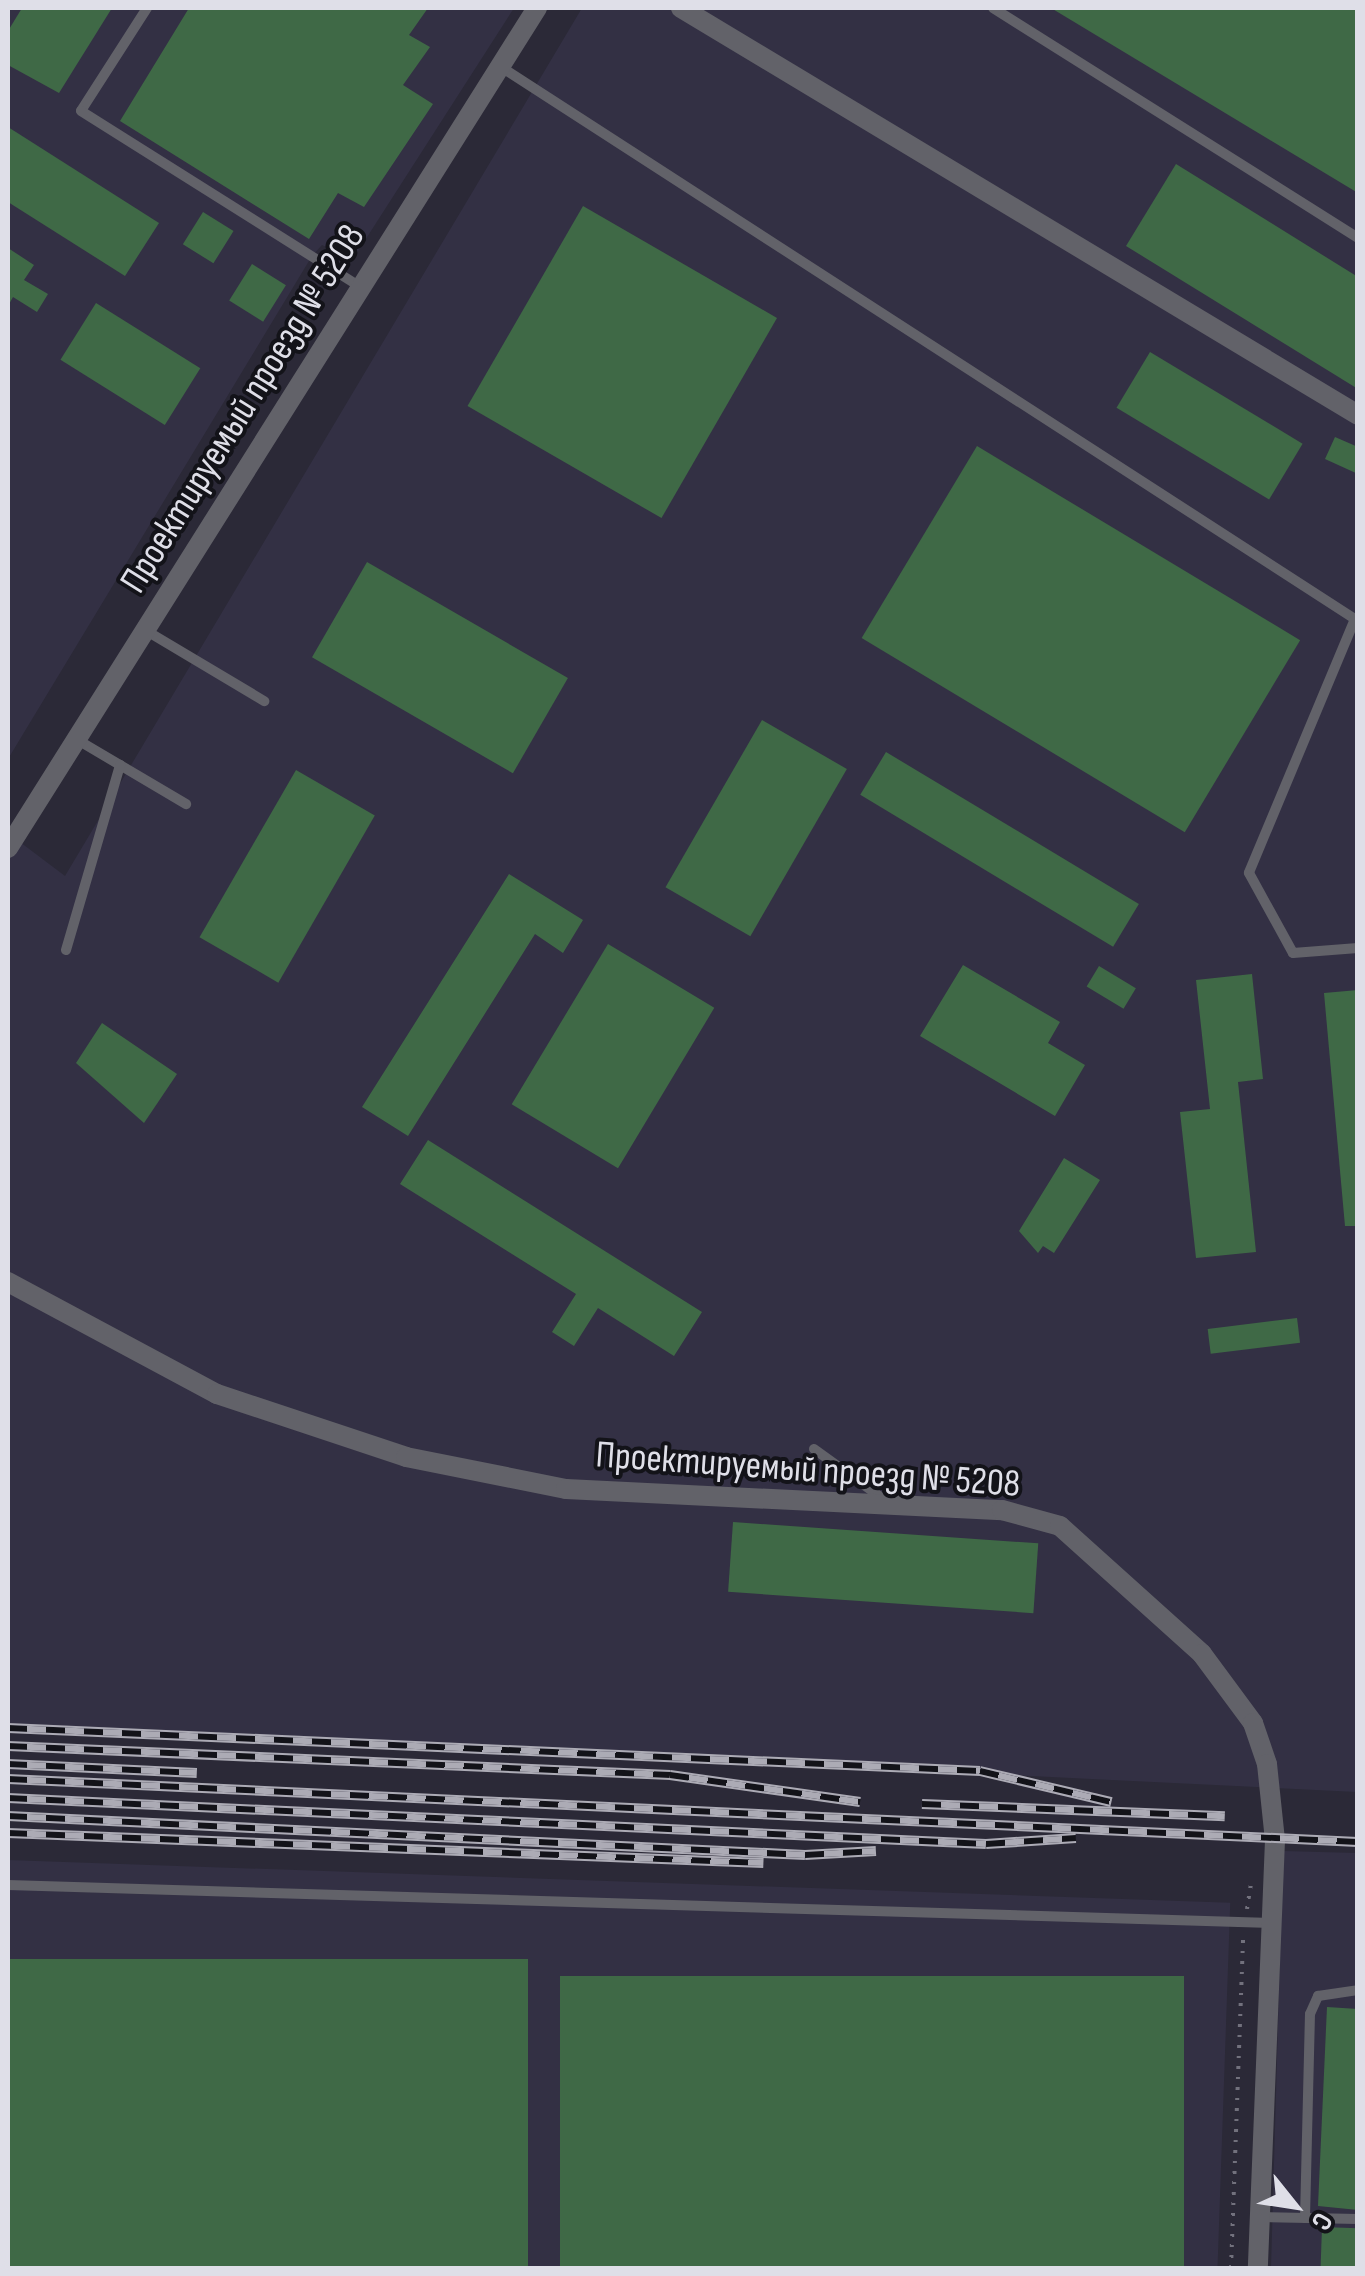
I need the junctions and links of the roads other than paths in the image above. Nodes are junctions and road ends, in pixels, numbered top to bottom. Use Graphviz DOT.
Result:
graph roads {
  1 [pos="147,8"];
  2 [pos="537,8"];
  3 [pos="681,8"];
  4 [pos="993,8"];
  5 [pos="500,66"];
  6 [pos="1358,238"];
  7 [pos="361,288"];
  8 [pos="1358,415"];
  9 [pos="145,630"];
  10 [pos="264,701"];
  11 [pos="76,739"];
  12 [pos="120,764"];
  13 [pos="186,804"];
  14 [pos="8,848"];
  15 [pos="1358,948"];
  16 [pos="66,950"];
  17 [pos="8,1282"];
  18 [pos="814,1448"];
  19 [pos="890,1504"];
  20 [pos="8,1885"];
  21 [pos="1272,1922"];
  22 [pos="1358,1990"];
  23 [pos="1260,2216"];
  24 [pos="1306,2218"];
  25 [pos="1358,2219"];
  26 [pos="1258,2268"];
  1 -- 7 [label="lane"];
  2 -- 5 [label="street, Проектируемый проезд № 5208"];
  3 -- 8 [label="street"];
  4 -- 6 [label="lane"];
  5 -- 7 [label="street, Проектируемый проезд № 5208"];
  5 -- 15 [label="lane"];
  7 -- 9 [label="street, Проектируемый проезд № 5208"];
  9 -- 10 [label="lane"];
  9 -- 11 [label="street, Проектируемый проезд № 5208"];
  11 -- 12 [label="lane"];
  11 -- 14 [label="street, Проектируемый проезд № 5208"];
  12 -- 13 [label="lane"];
  12 -- 16 [label="lane"];
  17 -- 19 [label="street, Проектируемый проезд № 5208"];
  18 -- 19 [label="lane"];
  19 -- 21 [label="street, Проектируемый проезд № 5208"];
  20 -- 21 [label="lane"];
  21 -- 23 [label="street, Проектируемый проезд № 5208"];
  22 -- 24 [label="lane"];
  23 -- 24 [label="lane"];
  23 -- 26 [label="street, Проектируемый проезд № 5208"];
  24 -- 25 [label="lane"];
}
